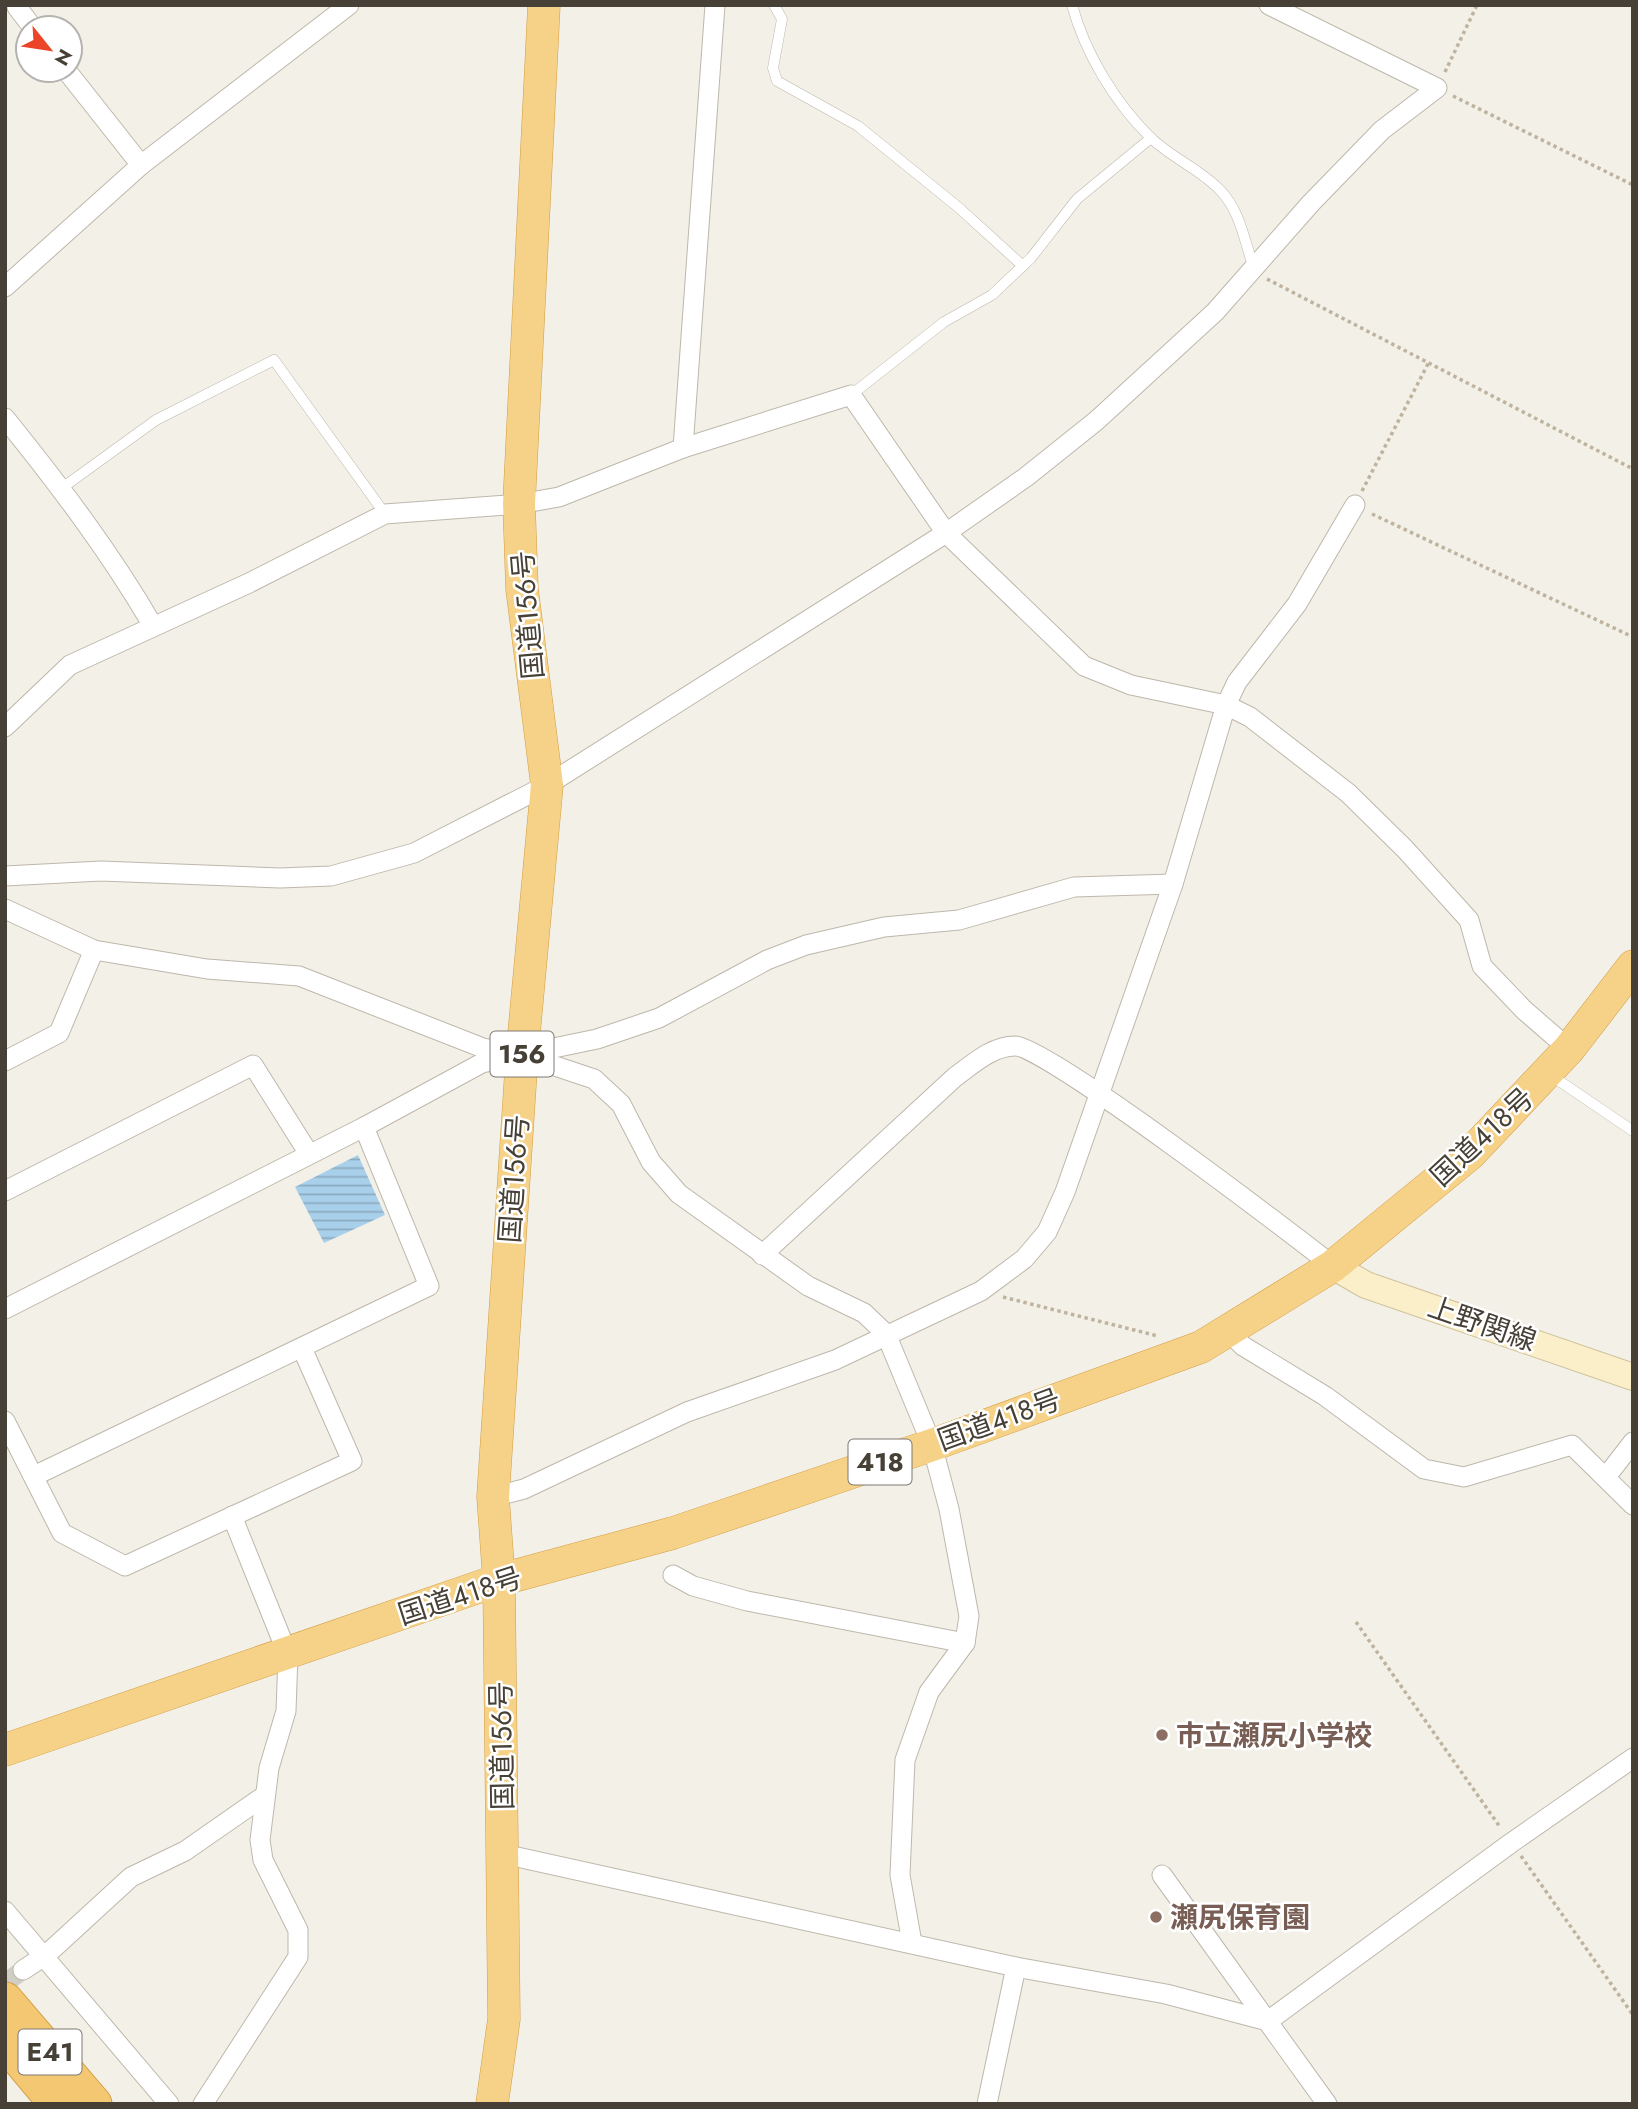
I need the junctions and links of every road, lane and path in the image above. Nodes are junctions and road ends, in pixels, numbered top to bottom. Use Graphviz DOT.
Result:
graph roads {
  1 [pos="544,5"];
  2 [pos="715,5"];
  3 [pos="774,5"];
  4 [pos="1072,5"];
  5 [pos="1269,5"];
  6 [pos="1477,5"];
  7 [pos="342,7"];
  8 [pos="77,84"];
  9 [pos="1437,88"];
  10 [pos="1151,138"];
  11 [pos="141,165"];
  12 [pos="1633,185"];
  13 [pos="1023,267"];
  14 [pos="1255,269"];
  15 [pos="7,282"];
  16 [pos="1429,362"];
  17 [pos="851,395"];
  18 [pos="5,418"];
  19 [pos="683,448"];
  20 [pos="1633,469"];
  21 [pos="62,488"];
  22 [pos="519,504"];
  23 [pos="1355,505"];
  24 [pos="385,514"];
  25 [pos="946,533"];
  26 [pos="153,626"];
  27 [pos="1633,637"];
  28 [pos="1226,705"];
  29 [pos="5,727"];
  30 [pos="547,785"];
  31 [pos="5,876"];
  32 [pos="1173,884"];
  33 [pos="5,909"];
  34 [pos="94,950"];
  35 [pos="1633,966"];
  36 [pos="1569,1049"];
  37 [pos="522,1055"];
  38 [pos="5,1061"];
  39 [pos="1548,1074"];
  40 [pos="1099,1094"];
  41 [pos="364,1127"];
  42 [pos="1633,1130"];
  43 [pos="309,1154"];
  44 [pos="5,1191"];
  45 [pos="762,1255"];
  46 [pos="1333,1266"];
  47 [pos="981,1291"];
  48 [pos="5,1309"];
  49 [pos="1228,1331"];
  50 [pos="886,1334"];
  51 [pos="1163,1337"];
  52 [pos="302,1348"];
  53 [pos="1633,1377"];
  54 [pos="5,1421"];
  55 [pos="1633,1442"];
  56 [pos="932,1445"];
  57 [pos="11,1448"];
  58 [pos="34,1476"];
  59 [pos="1606,1477"];
  60 [pos="493,1497"];
  61 [pos="1633,1505"];
  62 [pos="232,1516"];
  63 [pos="673,1575"];
  64 [pos="499,1580"];
  65 [pos="1356,1622"];
  66 [pos="965,1643"];
  67 [pos="288,1655"];
  68 [pos="5,1750"];
  69 [pos="1633,1758"];
  70 [pos="264,1796"];
  71 [pos="1511,1843"];
  72 [pos="503,1853"];
  73 [pos="1162,1875"];
  74 [pos="5,1911"];
  75 [pos="912,1943"];
  76 [pos="46,1955"];
  77 [pos="1016,1967"];
  78 [pos="23,1970"];
  79 [pos="5,2000"];
  80 [pos="1633,2015"];
  81 [pos="1268,2021"];
  82 [pos="5,2042"];
  83 [pos="58,2104"];
  84 [pos="94,2104"];
  85 [pos="169,2104"];
  86 [pos="203,2104"];
  87 [pos="492,2104"];
  88 [pos="987,2104"];
  89 [pos="1327,2104"];
  1 -- 22 [label="highway, 国道156号 / 156"];
  2 -- 19 [label="street"];
  3 -- 13 [label="lane"];
  4 -- 10 [label="lane"];
  5 -- 9 [label="street"];
  6 -- 9 [label="path"];
  7 -- 11 [label="street"];
  8 -- 11 [label="street"];
  9 -- 12 [label="path"];
  9 -- 14 [label="street"];
  10 -- 13 [label="lane"];
  10 -- 14 [label="lane"];
  11 -- 15 [label="street"];
  13 -- 17 [label="lane"];
  14 -- 16 [label="path"];
  14 -- 25 [label="street"];
  16 -- 20 [label="path"];
  16 -- 23 [label="path"];
  17 -- 19 [label="street"];
  17 -- 25 [label="street"];
  18 -- 21 [label="street"];
  19 -- 22 [label="street"];
  21 -- 24 [label="lane"];
  21 -- 26 [label="street"];
  22 -- 24 [label="street"];
  22 -- 30 [label="highway, 国道156号 / 156"];
  23 -- 27 [label="path"];
  23 -- 28 [label="street"];
  24 -- 26 [label="street"];
  25 -- 28 [label="street"];
  25 -- 30 [label="street"];
  26 -- 29 [label="street"];
  28 -- 32 [label="street"];
  28 -- 36 [label="street"];
  30 -- 31 [label="street"];
  30 -- 37 [label="highway, 国道156号 / 156"];
  32 -- 37 [label="street"];
  32 -- 40 [label="street"];
  33 -- 34 [label="street"];
  34 -- 37 [label="street"];
  34 -- 38 [label="street"];
  35 -- 36 [label="highway, 国道418号 / 418"];
  36 -- 39 [label="highway, 国道418号 / 418"];
  37 -- 41 [label="street"];
  37 -- 45 [label="street"];
  37 -- 60 [label="highway, 国道156号 / 156"];
  39 -- 42 [label="lane"];
  39 -- 46 [label="highway, 国道418号 / 418"];
  40 -- 45 [label="street"];
  40 -- 46 [label="street"];
  40 -- 47 [label="street"];
  41 -- 43 [label="street"];
  41 -- 52 [label="street"];
  43 -- 44 [label="street"];
  43 -- 48 [label="street"];
  45 -- 50 [label="street"];
  46 -- 49 [label="highway, 国道418号 / 418"];
  46 -- 53 [label="main road, 上野関線"];
  47 -- 50 [label="street"];
  47 -- 51 [label="path"];
  49 -- 56 [label="highway, 国道418号 / 418"];
  49 -- 59 [label="street"];
  50 -- 56 [label="street"];
  50 -- 60 [label="street"];
  52 -- 58 [label="street"];
  52 -- 62 [label="street"];
  54 -- 57 [label="street"];
  55 -- 59 [label="street"];
  56 -- 64 [label="highway, 国道418号 / 418"];
  56 -- 66 [label="street"];
  57 -- 58 [label="street"];
  58 -- 62 [label="street"];
  59 -- 61 [label="street"];
  60 -- 64 [label="highway, 国道156号 / 156"];
  62 -- 67 [label="street"];
  63 -- 66 [label="street"];
  64 -- 67 [label="highway, 国道418号 / 418"];
  64 -- 72 [label="highway, 国道156号 / 156"];
  65 -- 71 [label="path"];
  66 -- 75 [label="street"];
  67 -- 68 [label="highway, 国道418号 / 418"];
  67 -- 70 [label="street"];
  69 -- 71 [label="street"];
  70 -- 76 [label="street"];
  70 -- 86 [label="street"];
  71 -- 80 [label="path"];
  71 -- 81 [label="street"];
  72 -- 75 [label="street"];
  72 -- 87 [label="highway, 国道156号 / 156"];
  73 -- 81 [label="street"];
  74 -- 76 [label="street"];
  75 -- 77 [label="street"];
  76 -- 78 [label="street"];
  76 -- 85 [label="street"];
  77 -- 81 [label="street"];
  77 -- 88 [label="street"];
  79 -- 84 [label="highway, E41"];
  81 -- 89 [label="street"];
  82 -- 83 [label="highway, E41"];
}
